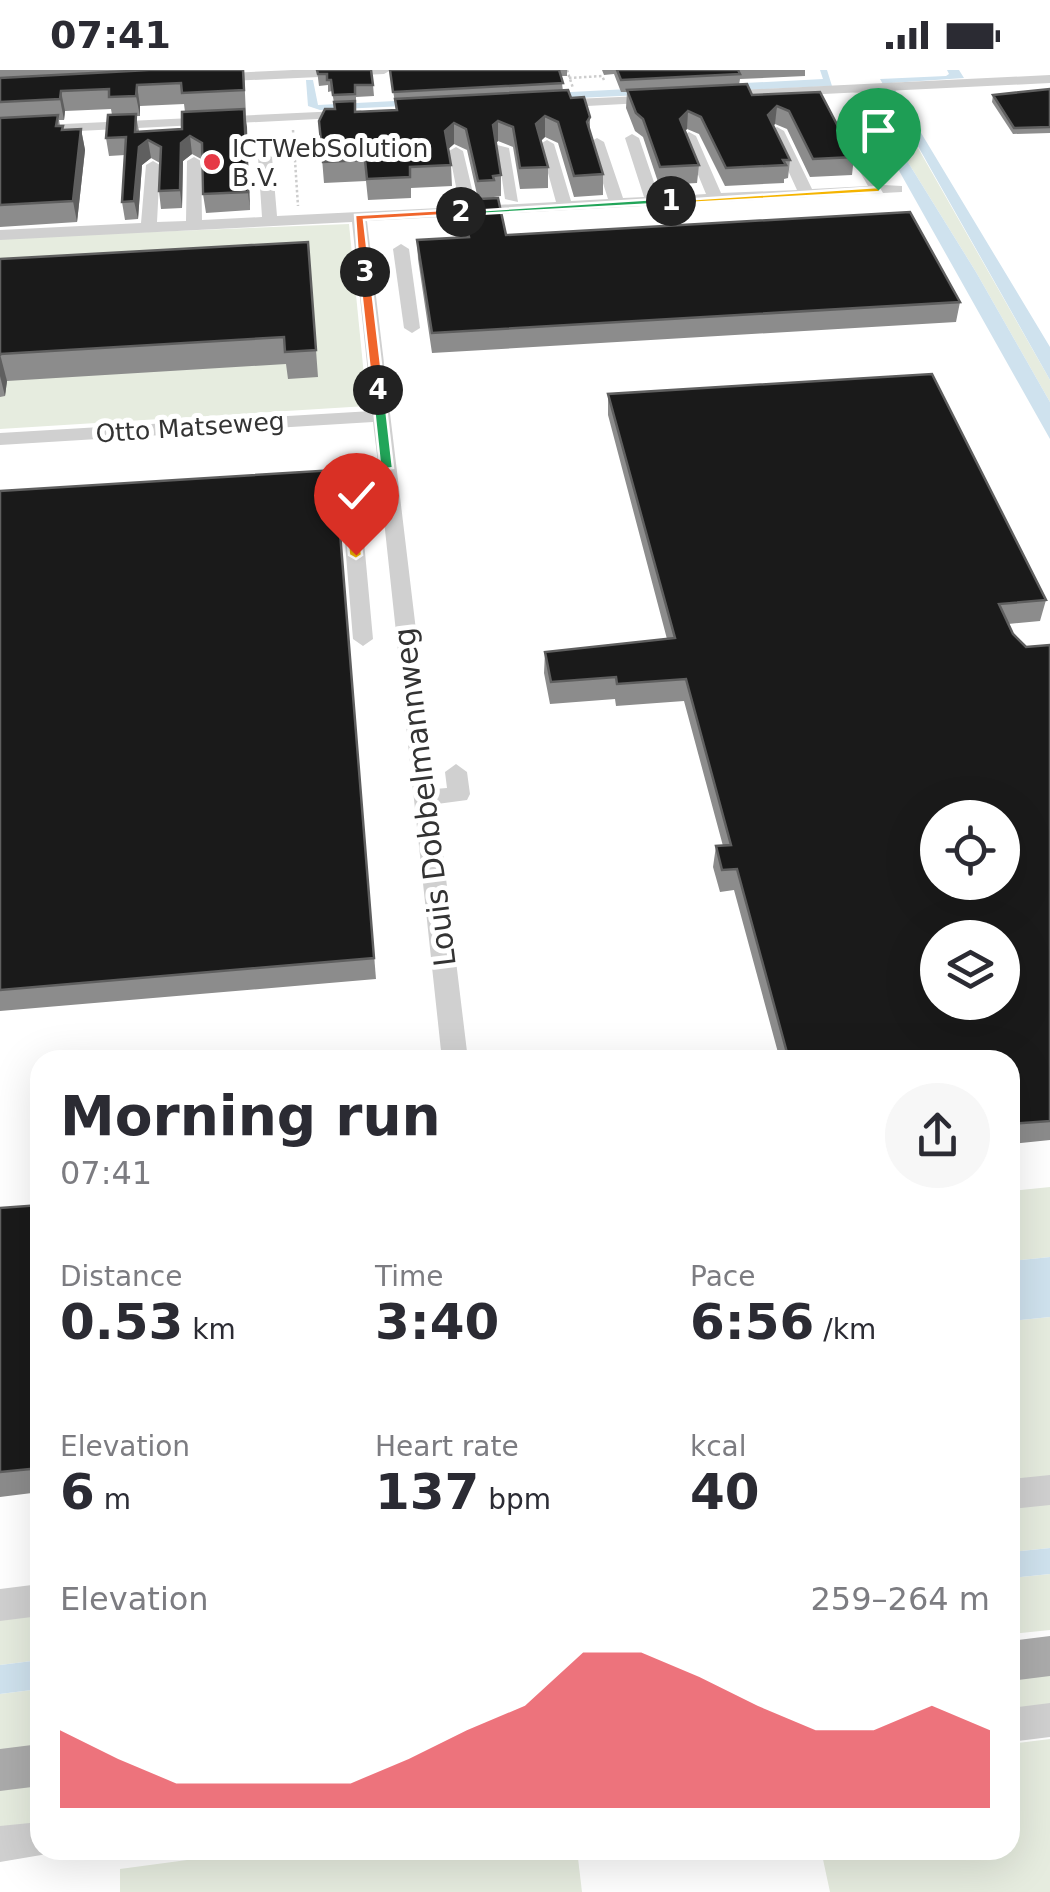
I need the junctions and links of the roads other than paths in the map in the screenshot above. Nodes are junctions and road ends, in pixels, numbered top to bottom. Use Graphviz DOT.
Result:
graph roads {
  1 [pos="384,70"];
  2 [pos="842,70"];
  3 [pos="1049,74"];
  4 [pos="190,79"];
  5 [pos="852,89"];
  6 [pos="292,95"];
  7 [pos="696,96"];
  8 [pos="676,97"];
  9 [pos="538,104"];
  10 [pos="366,113"];
  11 [pos="842,126"];
  12 [pos="0,130"];
  13 [pos="777,132"];
  14 [pos="689,136"];
  15 [pos="632,138"];
  16 [pos="597,142"];
  17 [pos="547,144"];
  18 [pos="502,148"];
  19 [pos="456,151"];
  20 [pos="266,157"];
  21 [pos="194,160"];
  22 [pos="152,165"];
  23 [pos="897,189"];
  24 [pos="878,190"];
  25 [pos="807,194"];
  26 [pos="716,198"];
  27 [pos="512,199"];
  28 [pos="564,201"];
  29 [pos="653,202"];
  30 [pos="617,204"];
  31 [pos="468,206"];
  32 [pos="358,218"];
  33 [pos="270,222"];
  34 [pos="194,226"];
  35 [pos="149,228"];
  36 [pos="0,235"];
  37 [pos="401,249"];
  38 [pos="412,328"];
  39 [pos="380,416"];
  40 [pos="0,439"];
  41 [pos="387,468"];
  42 [pos="364,639"];
  43 [pos="456,772"];
  44 [pos="425,798"];
  45 [pos="454,1050"];
  46 [pos="1050,1490"];
  47 [pos="1020,1493"];
  48 [pos="30,1601"];
  49 [pos="0,1605"];
  50 [pos="1050,1656"];
  51 [pos="1020,1660"];
  52 [pos="1050,1720"];
  53 [pos="1020,1724"];
  54 [pos="30,1767"];
  55 [pos="0,1770"];
  56 [pos="30,1841"];
  57 [pos="0,1844"];
  1 -- 6 [label="street"];
  2 -- 5 [label="street"];
  3 -- 5 [label="street"];
  4 -- 6 [label="street"];
  5 -- 7 [label="street"];
  6 -- 10 [label="street"];
  6 -- 12 [label="street"];
  8 -- 9 [label="street"];
  11 -- 24 [label="street"];
  13 -- 25 [label="street"];
  14 -- 26 [label="street"];
  15 -- 29 [label="street"];
  16 -- 30 [label="street"];
  17 -- 28 [label="street"];
  18 -- 27 [label="street"];
  19 -- 31 [label="street"];
  20 -- 33 [label="street"];
  21 -- 34 [label="street"];
  22 -- 35 [label="street"];
  23 -- 24 [label="street"];
  24 -- 25 [label="street"];
  25 -- 26 [label="street"];
  26 -- 29 [label="street"];
  27 -- 28 [label="street"];
  27 -- 31 [label="street"];
  28 -- 30 [label="street"];
  28 -- 31 [label="street"];
  29 -- 30 [label="street"];
  31 -- 32 [label="street"];
  32 -- 33 [label="street"];
  32 -- 39 [label="street, Louis Dobbelmannweg"];
  33 -- 34 [label="street"];
  34 -- 35 [label="street"];
  35 -- 36 [label="street"];
  37 -- 38 [label="street"];
  39 -- 40 [label="street, Otto Matseweg"];
  39 -- 41 [label="street, Louis Dobbelmannweg"];
  41 -- 42 [label="street"];
  41 -- 44 [label="street, Louis Dobbelmannweg"];
  43 -- 44 [label="street"];
  44 -- 45 [label="street, Louis Dobbelmannweg"];
  46 -- 47 [label="street"];
  48 -- 49 [label="street"];
  50 -- 51 [label="main road"];
  52 -- 53 [label="street"];
  54 -- 55 [label="main road"];
  56 -- 57 [label="street"];
}
